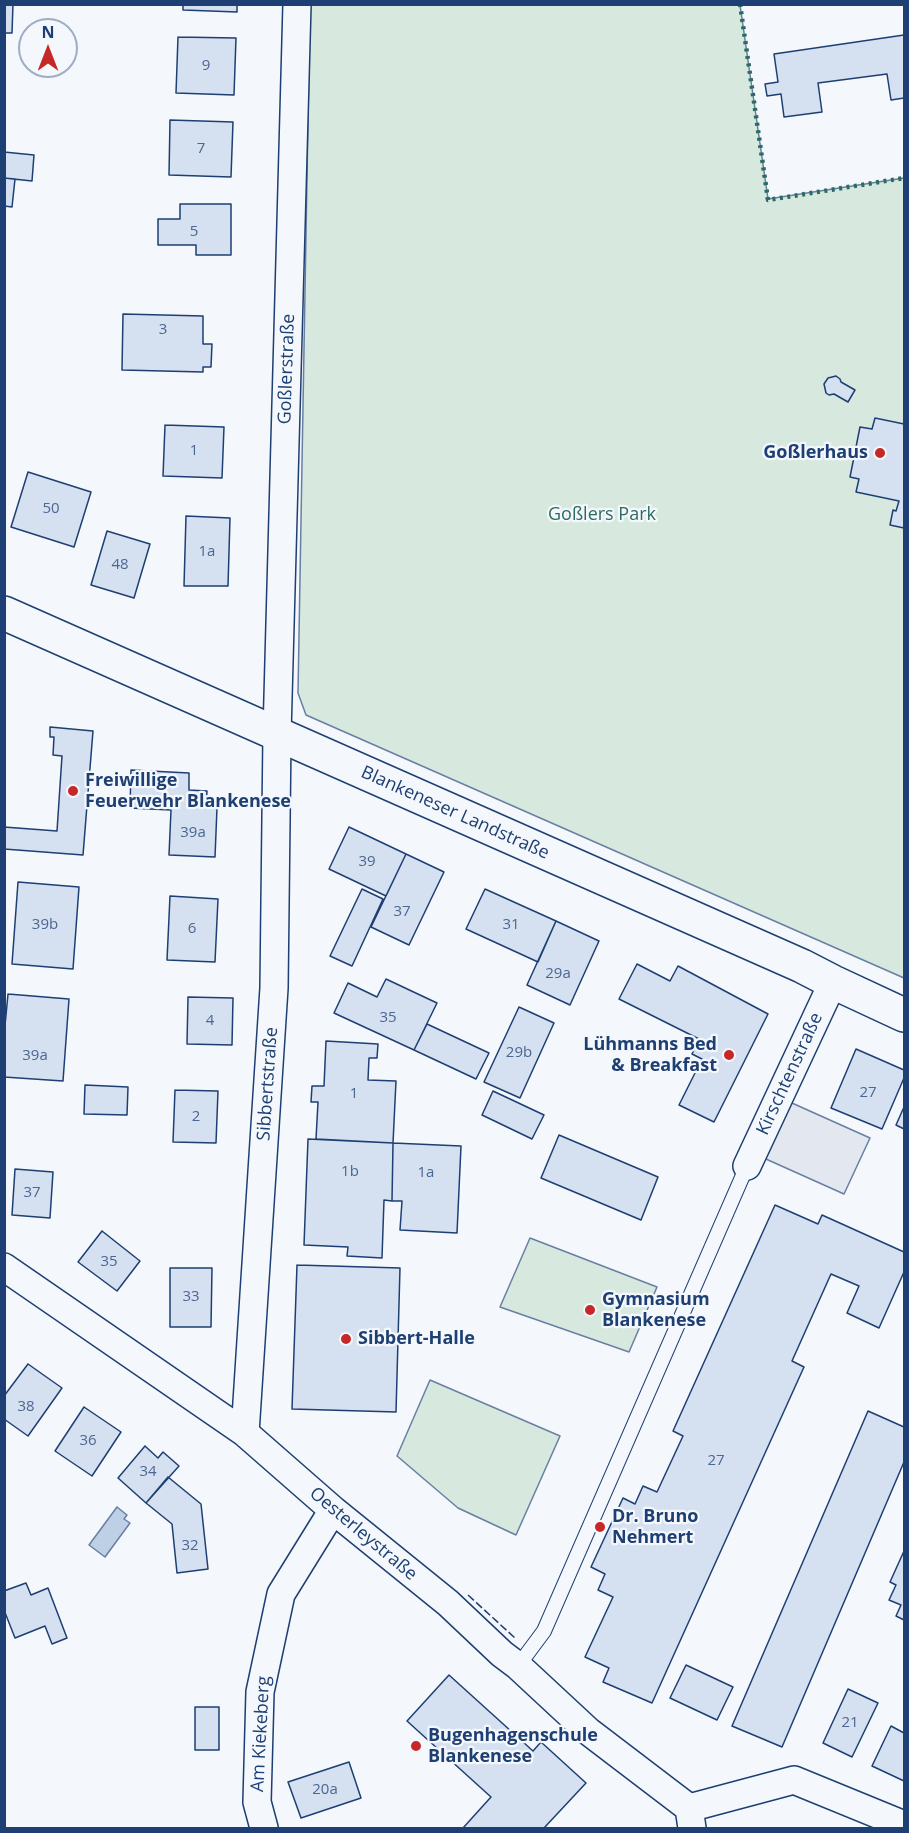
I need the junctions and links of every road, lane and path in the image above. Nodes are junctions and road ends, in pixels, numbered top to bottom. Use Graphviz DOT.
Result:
graph roads {
  1 [pos="297,4"];
  2 [pos="4,613"];
  3 [pos="277,734"];
  4 [pos="833,982"];
  5 [pos="904,1015"];
  6 [pos="747,1166"];
  7 [pos="4,1267"];
  8 [pos="245,1433"];
  9 [pos="333,1510"];
  10 [pos="518,1666"];
  11 [pos="690,1818"];
  12 [pos="904,1825"];
  13 [pos="264,1828"];
  1 -- 3 [label="street, Goßlerstraße"];
  2 -- 3 [label="main road, Blankeneser Landstraße"];
  3 -- 4 [label="main road, Blankeneser Landstraße"];
  3 -- 8 [label="street, Sibbertstraße"];
  4 -- 5 [label="main road, Blankeneser Landstraße"];
  4 -- 6 [label="street, Kirschtenstraße"];
  6 -- 10 [label="lane"];
  7 -- 8 [label="street, Oesterleystraße"];
  8 -- 9 [label="street, Oesterleystraße"];
  9 -- 10 [label="street, Oesterleystraße"];
  9 -- 13 [label="street, Am Kiekeberg"];
  10 -- 11 [label="street, Oesterleystraße"];
  11 -- 12 [label="street"];
}
